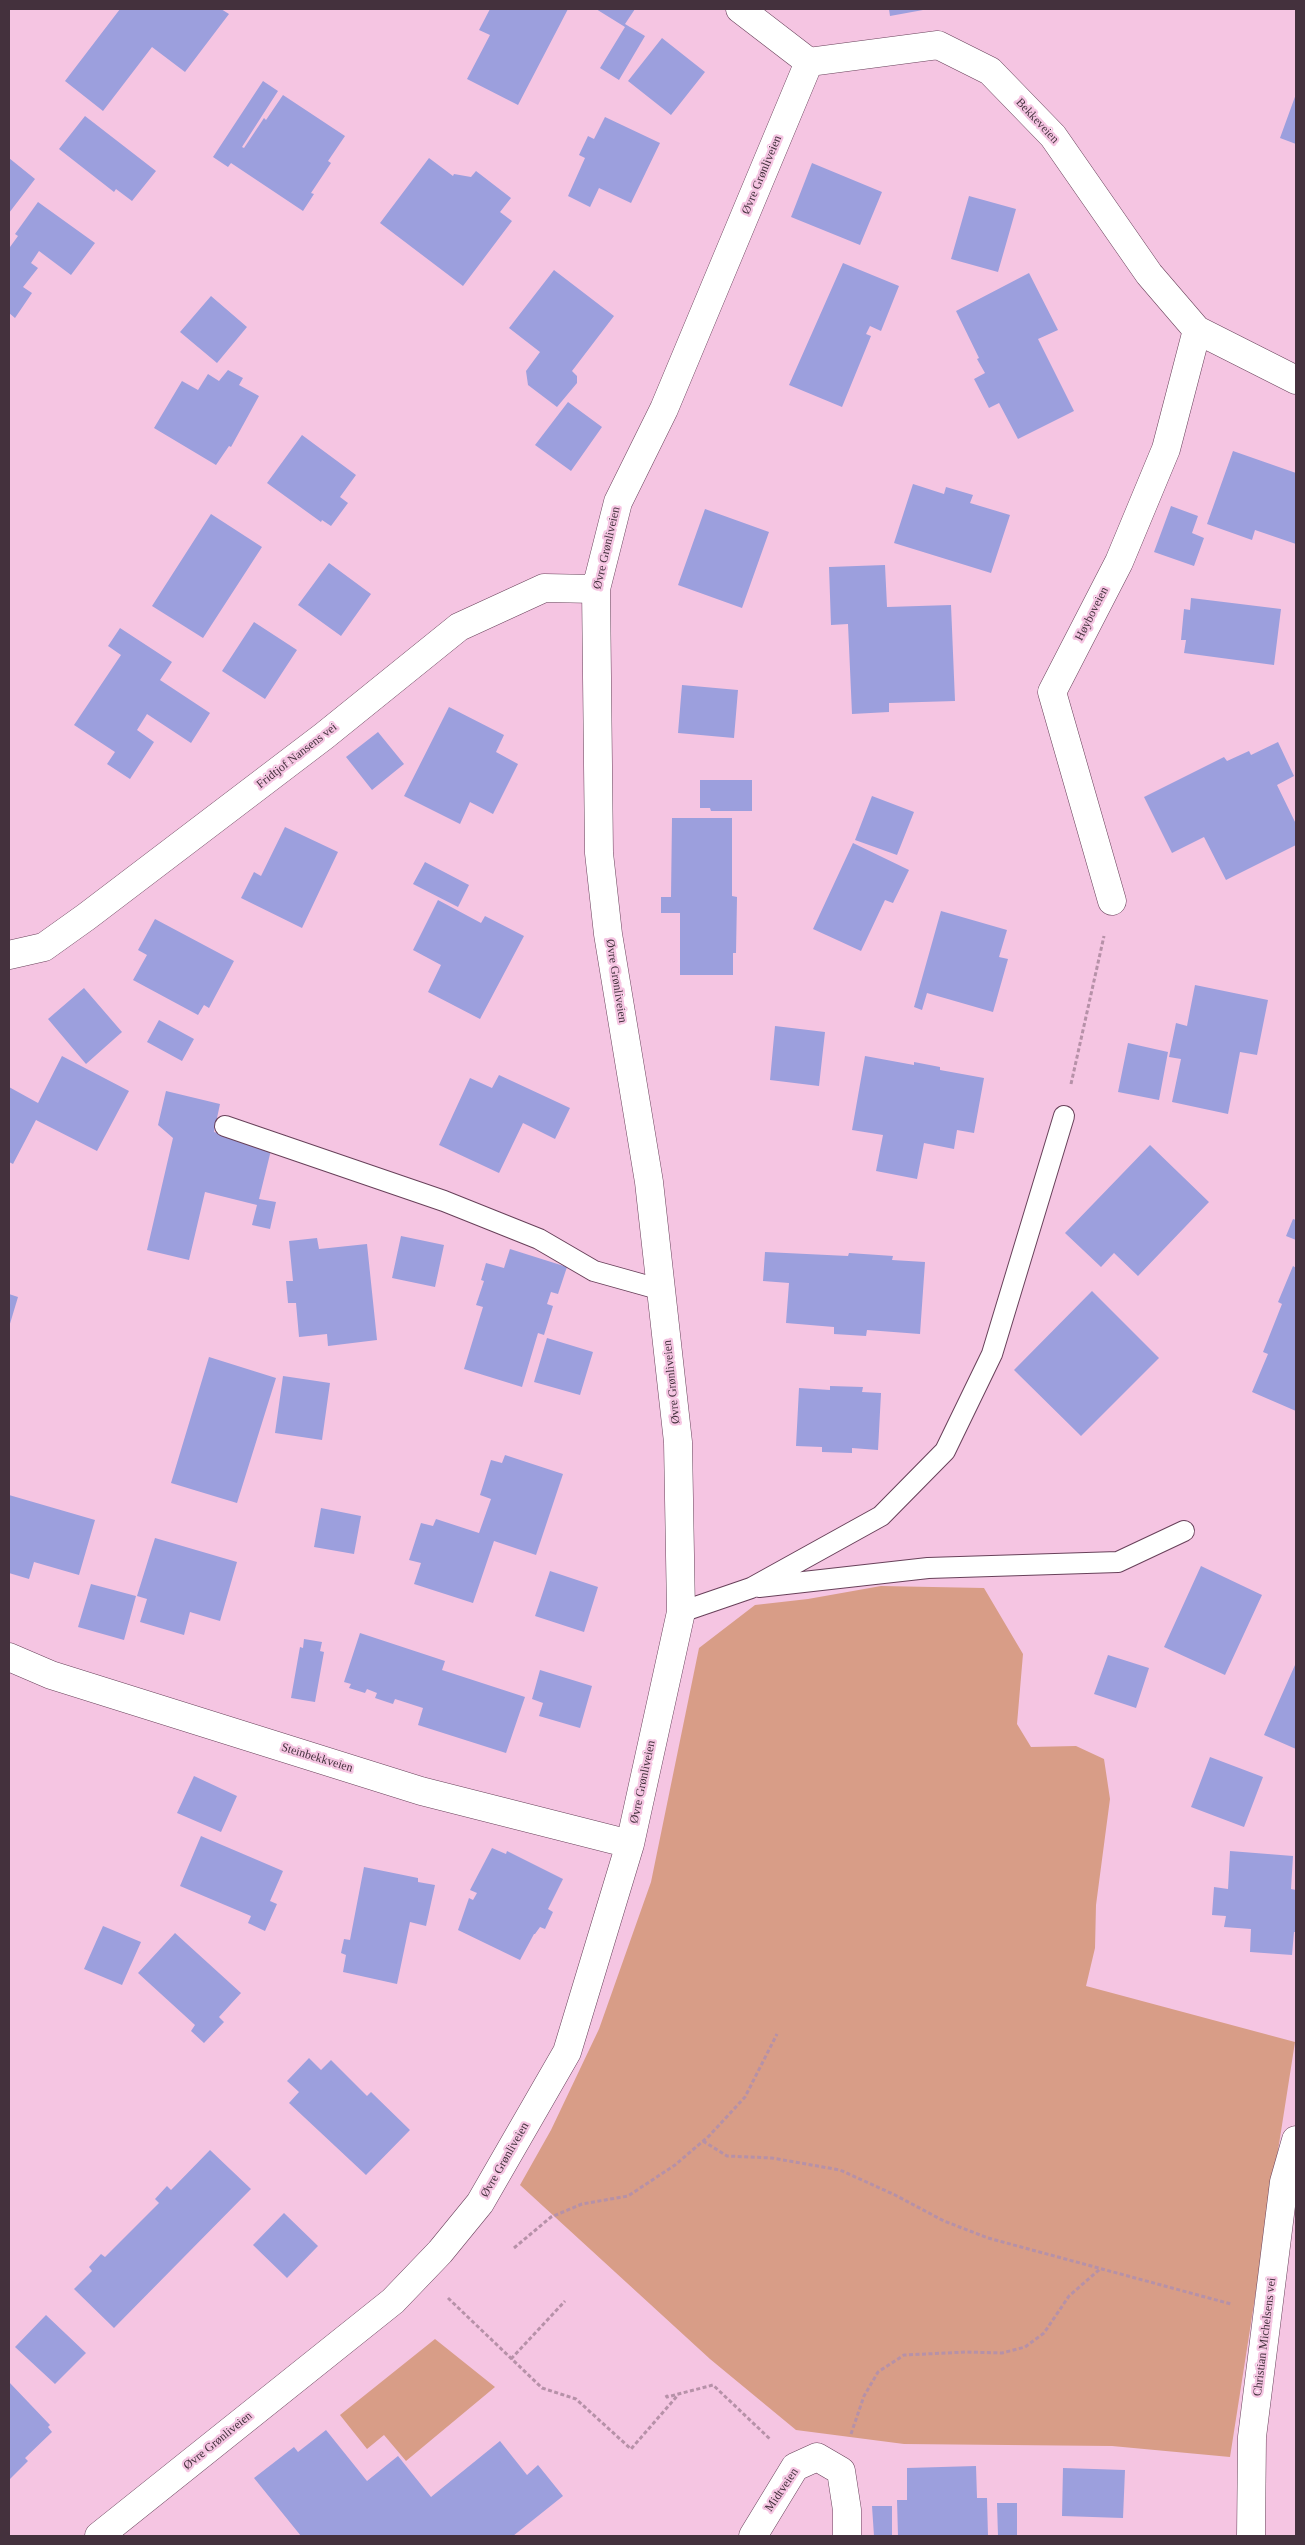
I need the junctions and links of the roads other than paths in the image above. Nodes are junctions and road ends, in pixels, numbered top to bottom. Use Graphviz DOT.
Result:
graph roads {
  1 [pos="740,9"];
  2 [pos="809,62"];
  3 [pos="1197,330"];
  4 [pos="1296,380"];
  5 [pos="596,589"];
  6 [pos="1112,901"];
  7 [pos="9,955"];
  8 [pos="1064,1116"];
  9 [pos="225,1126"];
  10 [pos="662,1290"];
  11 [pos="1184,1531"];
  12 [pos="751,1588"];
  13 [pos="681,1612"];
  14 [pos="9,1657"];
  15 [pos="630,1844"];
  16 [pos="1296,2140"];
  17 [pos="99,2536"];
  18 [pos="753,2536"];
  19 [pos="847,2536"];
  20 [pos="1250,2536"];
  1 -- 2 [label="street"];
  2 -- 3 [label="street, Bekkeveien"];
  2 -- 5 [label="street, Øvre Grønliveien"];
  3 -- 4 [label="street, Bekkeveien"];
  3 -- 6 [label="street, Høyboveien"];
  5 -- 7 [label="street, Fridtjof Nansens vei"];
  5 -- 10 [label="street, Øvre Grønliveien"];
  8 -- 12 [label="lane"];
  9 -- 10 [label="lane"];
  10 -- 13 [label="street, Øvre Grønliveien"];
  11 -- 12 [label="lane"];
  12 -- 13 [label="lane"];
  13 -- 15 [label="street, Øvre Grønliveien"];
  14 -- 15 [label="street, Steinbekkveien"];
  15 -- 17 [label="street, Øvre Grønliveien"];
  16 -- 20 [label="street, Christian Michelsens vei"];
  18 -- 19 [label="street, Midtveien"];
}
